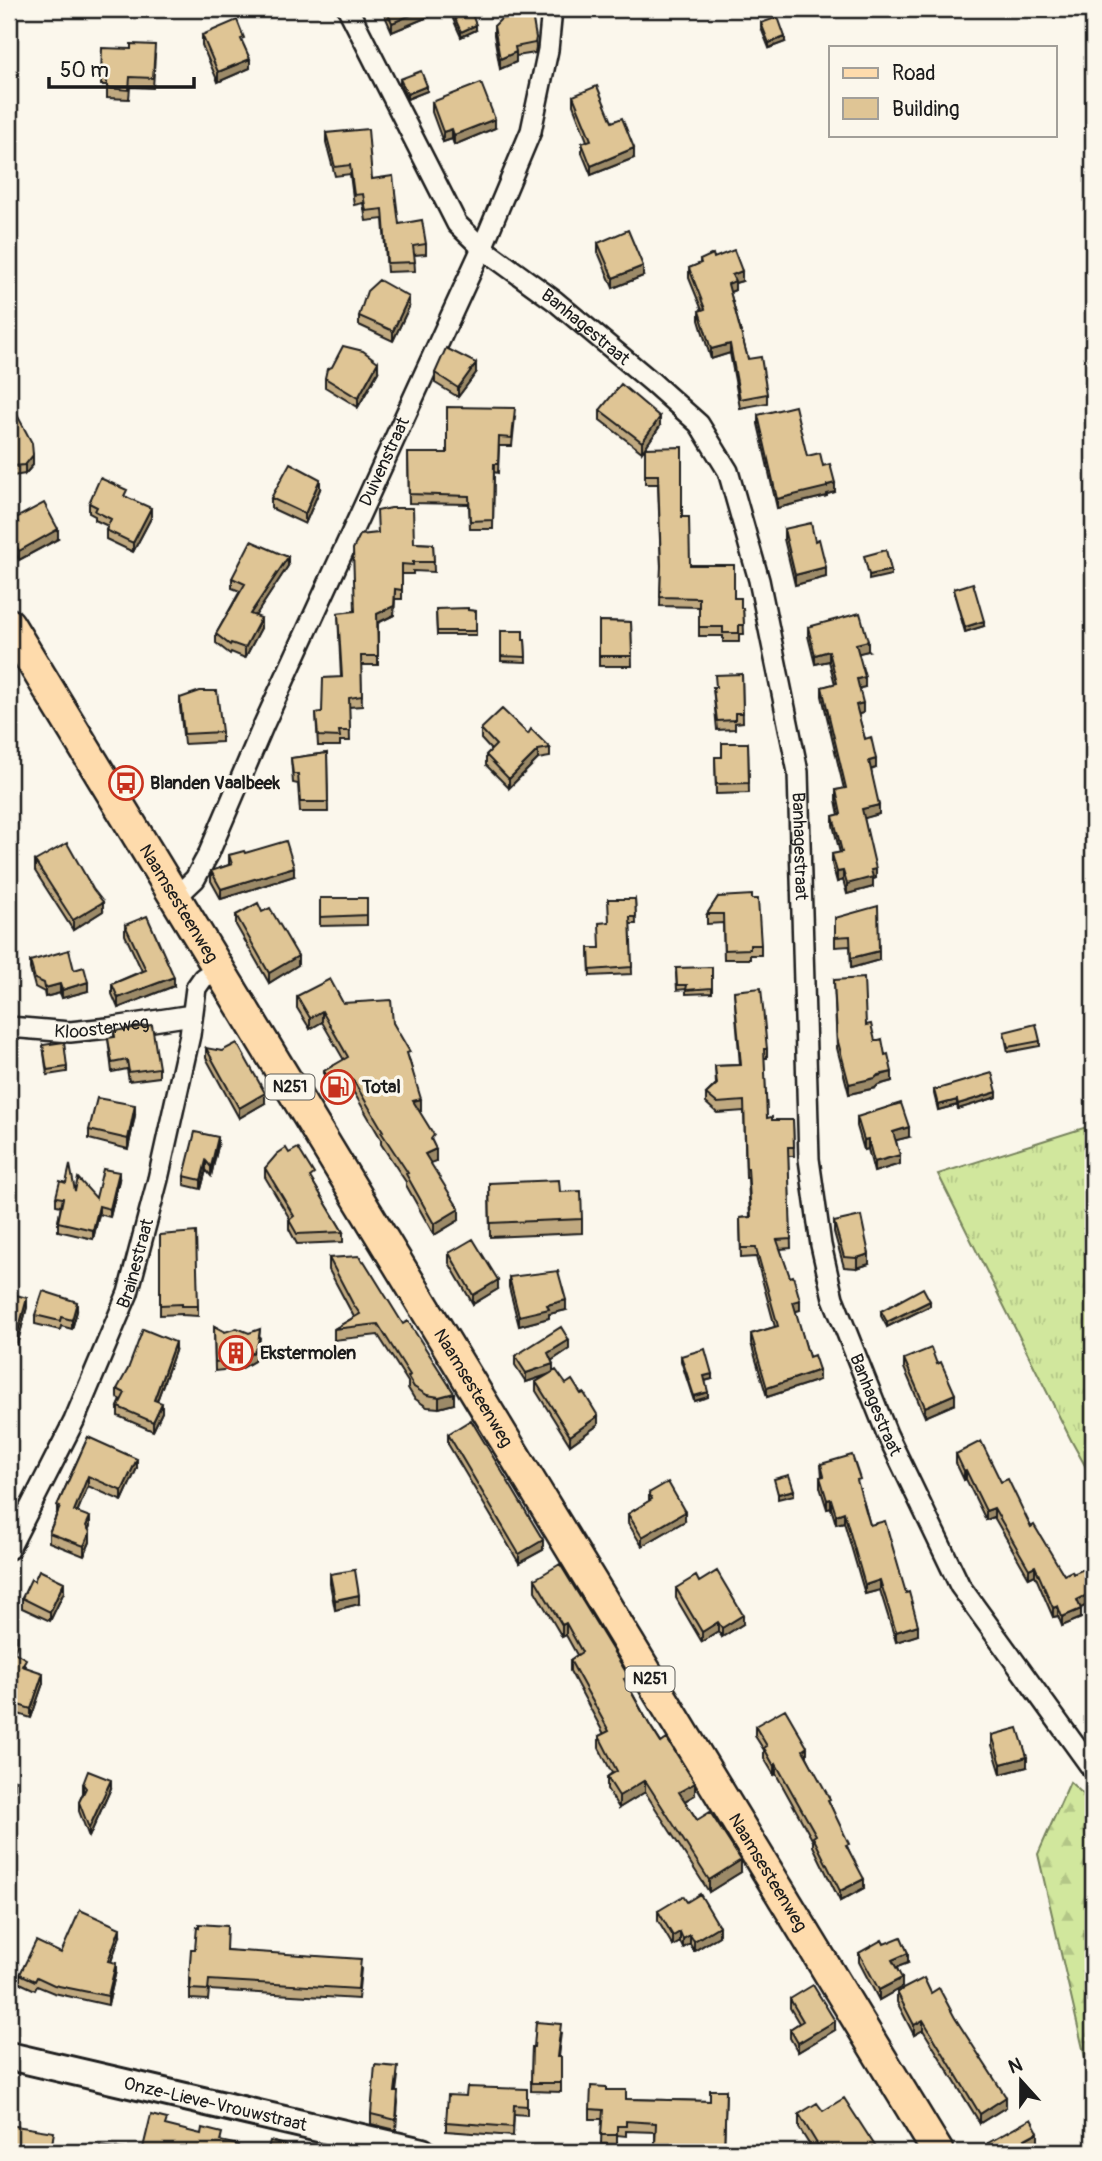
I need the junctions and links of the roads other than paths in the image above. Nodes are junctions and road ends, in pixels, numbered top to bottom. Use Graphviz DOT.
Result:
graph roads {
  1 [pos="348,9"];
  2 [pos="552,9"];
  3 [pos="482,248"];
  4 [pos="9,624"];
  5 [pos="176,898"];
  6 [pos="218,969"];
  7 [pos="192,1015"];
  8 [pos="9,1027"];
  9 [pos="9,1549"];
  10 [pos="1093,1770"];
  11 [pos="9,2056"];
  12 [pos="422,2152"];
  13 [pos="938,2152"];
  1 -- 3 [label="street, Banhagestraat"];
  2 -- 3 [label="street, Duivenstraat"];
  3 -- 5 [label="street, Duivenstraat"];
  3 -- 10 [label="street, Banhagestraat"];
  4 -- 5 [label="main road, Naamsesteenweg / N251"];
  5 -- 6 [label="main road, Naamsesteenweg / N251"];
  6 -- 7 [label="street, Brainestraat"];
  6 -- 13 [label="main road, Naamsesteenweg / N251"];
  7 -- 8 [label="street, Kloosterweg"];
  7 -- 9 [label="street, Brainestraat"];
  11 -- 12 [label="street, Onze-Lieve-Vrouwstraat"];
}
